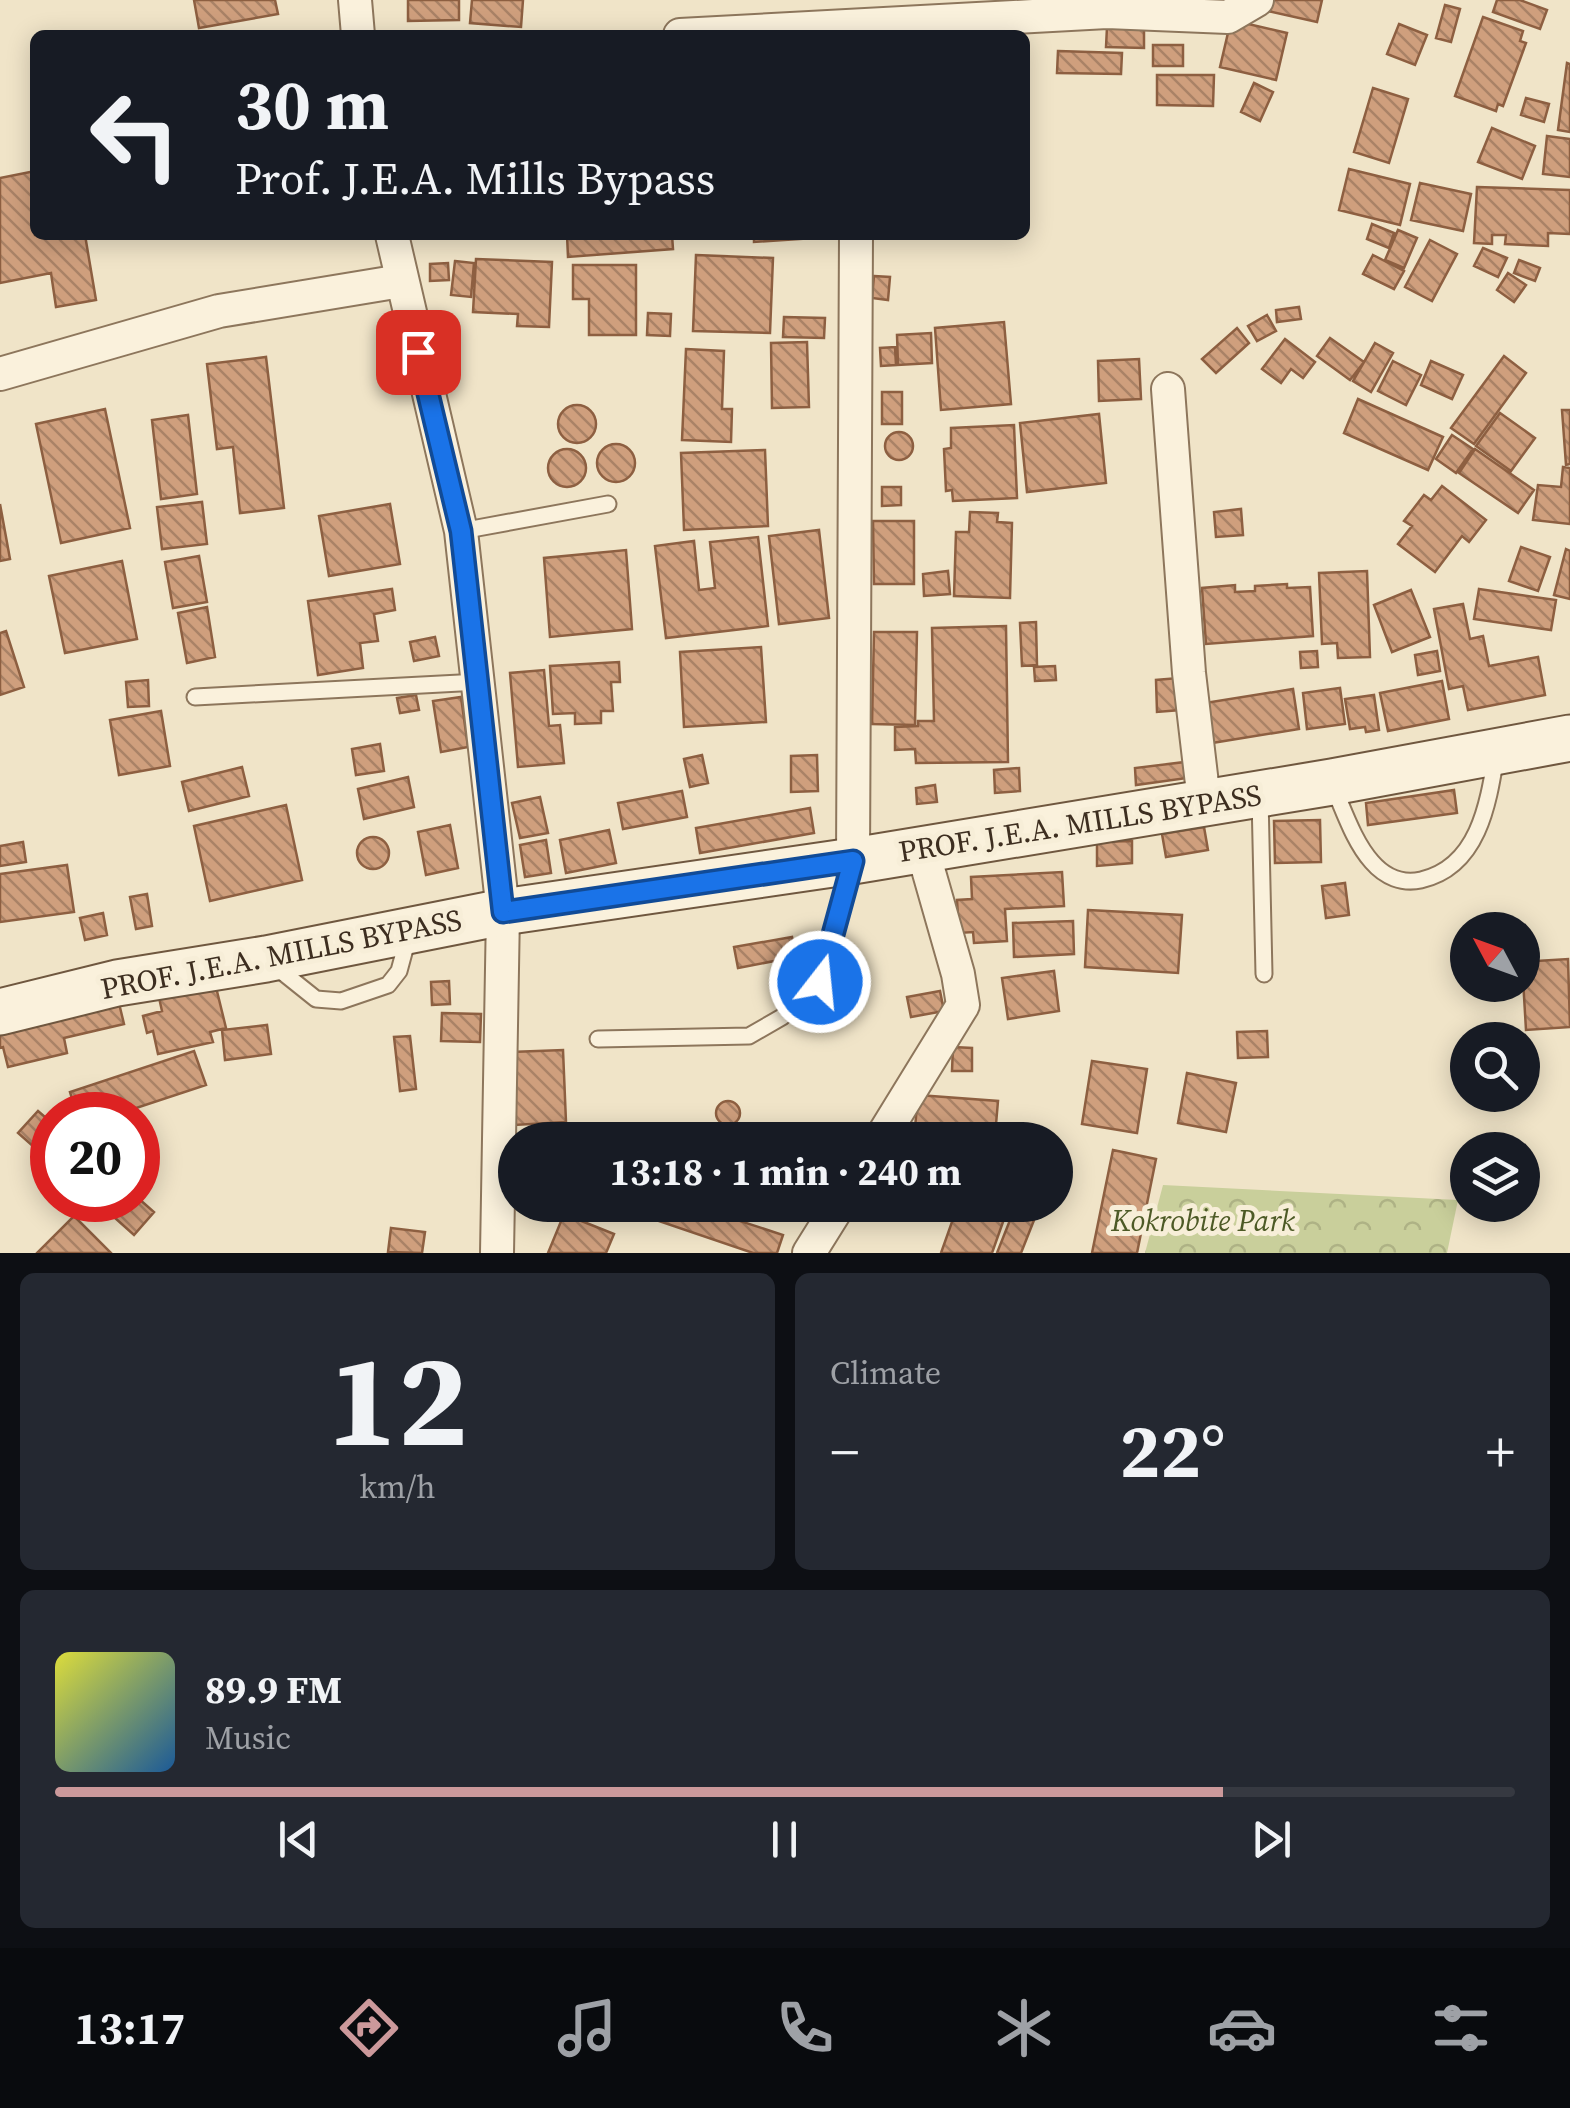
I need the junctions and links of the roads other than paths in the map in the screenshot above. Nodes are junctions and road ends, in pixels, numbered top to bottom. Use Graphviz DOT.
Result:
graph roads {
  1 [pos="354,0"];
  2 [pos="1257,0"];
  3 [pos="851,20"];
  4 [pos="357,30"];
  5 [pos="737,30"];
  6 [pos="393,240"];
  7 [pos="856,240"];
  8 [pos="401,281"];
  9 [pos="0,374"];
  10 [pos="1168,389"];
  11 [pos="608,504"];
  12 [pos="461,531"];
  13 [pos="479,682"];
  14 [pos="195,697"];
  15 [pos="1570,738"];
  16 [pos="1497,752"];
  17 [pos="1332,782"];
  18 [pos="1260,793"];
  19 [pos="1204,801"];
  20 [pos="922,848"];
  21 [pos="853,861"];
  22 [pos="503,912"];
  23 [pos="1264,974"];
  24 [pos="0,1012"];
  25 [pos="598,1039"];
  26 [pos="891,1122"];
  27 [pos="829,1222"];
  28 [pos="497,1253"];
  29 [pos="809,1253"];
  1 -- 4 [label="street"];
  2 -- 3 [label="street"];
  3 -- 5 [label="street"];
  6 -- 8 [label="street"];
  7 -- 21 [label="street"];
  8 -- 9 [label="street"];
  8 -- 12 [label="street"];
  10 -- 19 [label="street"];
  11 -- 12 [label="lane"];
  12 -- 13 [label="street"];
  13 -- 14 [label="lane"];
  13 -- 22 [label="street"];
  15 -- 16 [label="street, PROF. J.E.A. MILLS BYPASS"];
  16 -- 17 [label="street, PROF. J.E.A. MILLS BYPASS"];
  16 -- 17 [label="lane"];
  17 -- 18 [label="street, PROF. J.E.A. MILLS BYPASS"];
  18 -- 19 [label="street, PROF. J.E.A. MILLS BYPASS"];
  18 -- 23 [label="lane"];
  19 -- 20 [label="street, PROF. J.E.A. MILLS BYPASS"];
  20 -- 21 [label="street, PROF. J.E.A. MILLS BYPASS"];
  20 -- 26 [label="street"];
  21 -- 22 [label="street, PROF. J.E.A. MILLS BYPASS"];
  21 -- 25 [label="lane"];
  22 -- 24 [label="street, PROF. J.E.A. MILLS BYPASS"];
  22 -- 28 [label="street"];
  27 -- 29 [label="street"];
}
